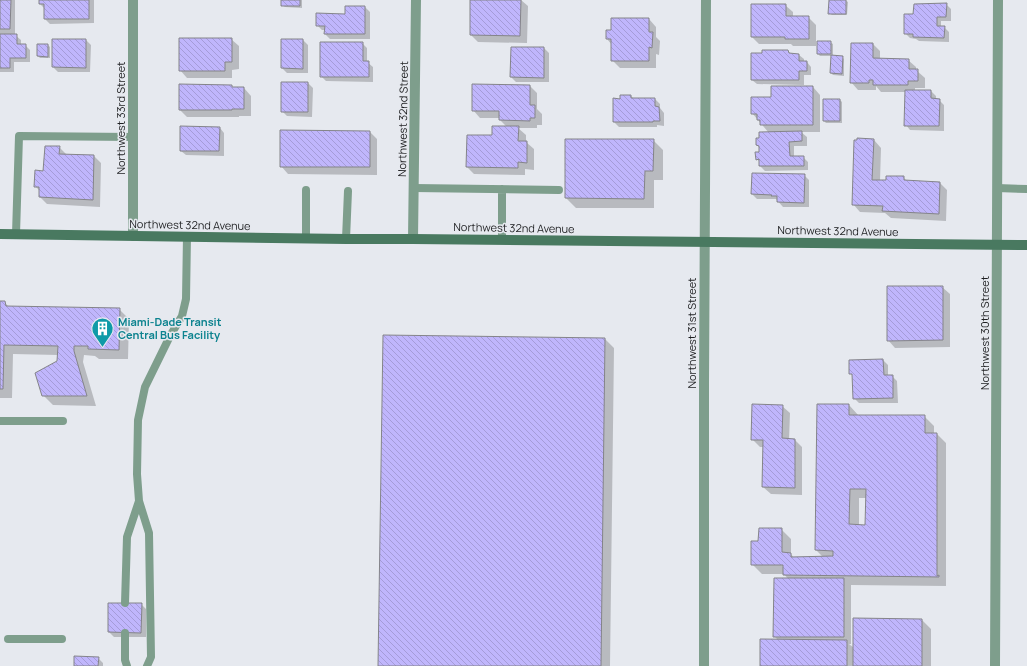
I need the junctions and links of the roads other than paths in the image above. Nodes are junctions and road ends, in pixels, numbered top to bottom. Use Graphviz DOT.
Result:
graph roads {
  1 [pos="133,0"];
  2 [pos="416,0"];
  3 [pos="706,0"];
  4 [pos="998,0"];
  5 [pos="133,137"];
  6 [pos="414,188"];
  7 [pos="997,188"];
  8 [pos="502,189"];
  9 [pos="1027,189"];
  10 [pos="306,190"];
  11 [pos="559,190"];
  12 [pos="348,191"];
  13 [pos="0,234"];
  14 [pos="16,234"];
  15 [pos="133,236"];
  16 [pos="187,236"];
  17 [pos="306,238"];
  18 [pos="346,239"];
  19 [pos="414,239"];
  20 [pos="502,240"];
  21 [pos="705,242"];
  22 [pos="998,245"];
  23 [pos="1027,245"];
  24 [pos="0,421"];
  25 [pos="63,421"];
  26 [pos="139,501"];
  27 [pos="125,603"];
  28 [pos="125,632"];
  29 [pos="8,639"];
  30 [pos="62,639"];
  31 [pos="127,666"];
  32 [pos="147,666"];
  33 [pos="704,666"];
  34 [pos="995,666"];
  1 -- 5 [label="street, Northwest 33rd Street"];
  2 -- 6 [label="street, Northwest 32nd Street"];
  3 -- 21 [label="street, Northwest 31st Street"];
  4 -- 7 [label="street, Northwest 30th Street"];
  5 -- 14 [label="lane"];
  5 -- 15 [label="street, Northwest 33rd Street"];
  6 -- 8 [label="lane"];
  6 -- 19 [label="street, Northwest 32nd Street"];
  7 -- 9 [label="lane"];
  7 -- 22 [label="street, Northwest 30th Street"];
  8 -- 11 [label="lane"];
  8 -- 20 [label="lane"];
  10 -- 17 [label="lane"];
  12 -- 18 [label="lane"];
  13 -- 14 [label="main road, Northwest 32nd Avenue"];
  14 -- 15 [label="main road, Northwest 32nd Avenue"];
  15 -- 16 [label="main road, Northwest 32nd Avenue"];
  16 -- 17 [label="main road, Northwest 32nd Avenue"];
  16 -- 26 [label="lane"];
  17 -- 18 [label="main road, Northwest 32nd Avenue"];
  18 -- 19 [label="main road, Northwest 32nd Avenue"];
  19 -- 20 [label="main road, Northwest 32nd Avenue"];
  20 -- 21 [label="main road, Northwest 32nd Avenue"];
  21 -- 22 [label="main road, Northwest 32nd Avenue"];
  21 -- 33 [label="street, Northwest 31st Street"];
  22 -- 23 [label="main road, Northwest 32nd Avenue"];
  22 -- 34 [label="street, Northwest 30th Street"];
  24 -- 25 [label="lane"];
  26 -- 27 [label="lane"];
  26 -- 32 [label="lane"];
  28 -- 31 [label="lane"];
  29 -- 30 [label="lane"];
}
